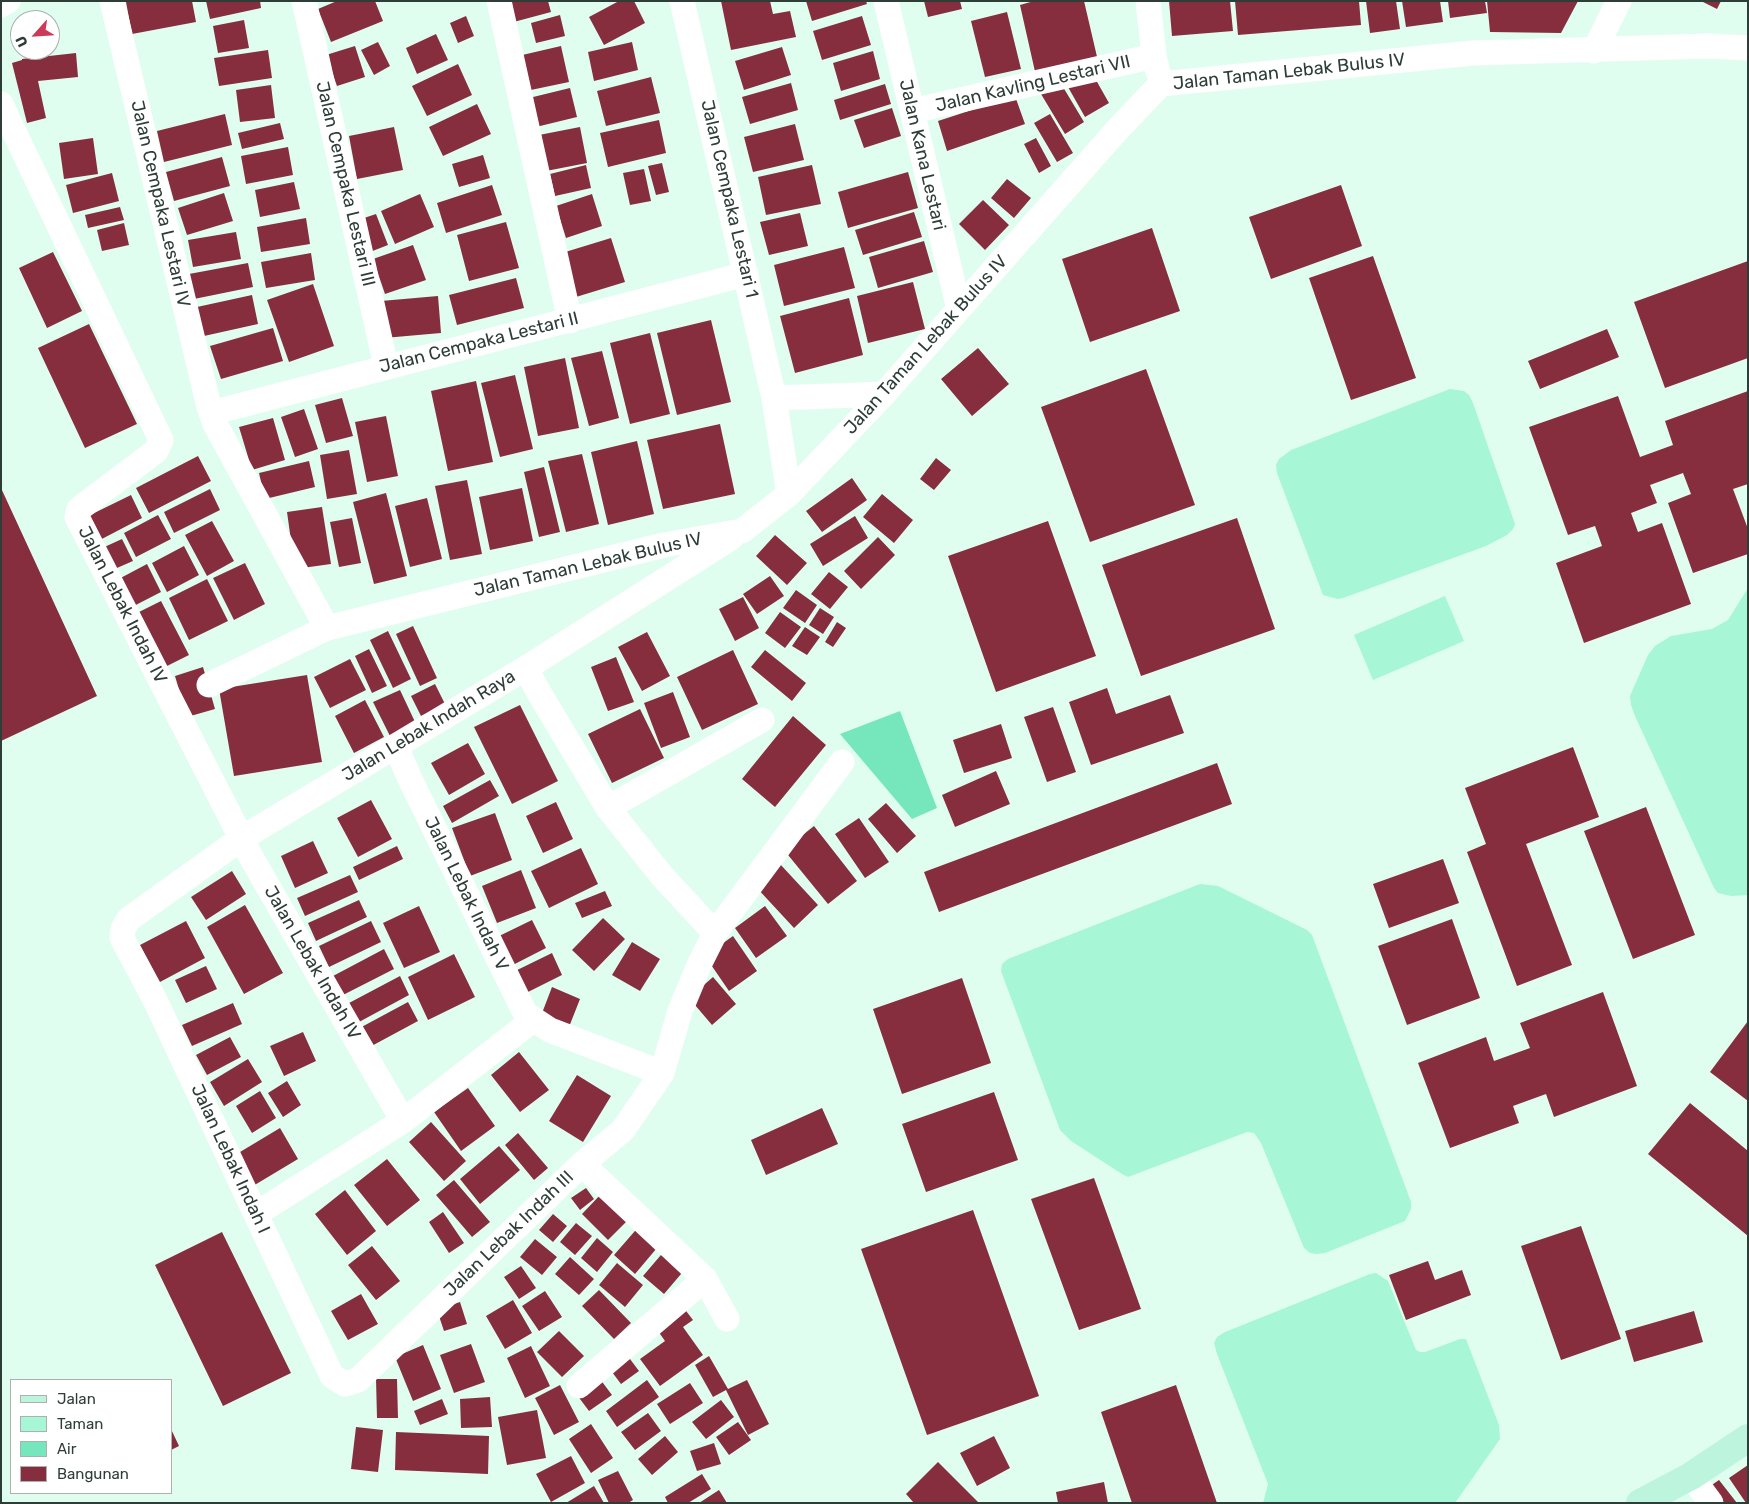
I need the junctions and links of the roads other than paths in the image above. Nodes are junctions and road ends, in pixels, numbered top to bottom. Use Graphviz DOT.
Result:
graph roads {
  1 [pos="8,1"];
  2 [pos="112,1"];
  3 [pos="304,1"];
  4 [pos="499,1"];
  5 [pos="682,1"];
  6 [pos="886,1"];
  7 [pos="1148,1"];
  8 [pos="1619,1"];
  9 [pos="1,5"];
  10 [pos="1748,48"];
  11 [pos="1594,51"];
  12 [pos="1154,56"];
  13 [pos="1161,84"];
  14 [pos="1,104"];
  15 [pos="912,111"];
  16 [pos="746,274"];
  17 [pos="959,309"];
  18 [pos="570,321"];
  19 [pos="386,366"];
  20 [pos="884,394"];
  21 [pos="774,398"];
  22 [pos="210,410"];
  23 [pos="789,494"];
  24 [pos="742,531"];
  25 [pos="327,628"];
  26 [pos="526,668"];
  27 [pos="209,685"];
  28 [pos="762,720"];
  29 [pos="396,747"];
  30 [pos="842,762"];
  31 [pos="608,808"];
  32 [pos="242,838"];
  33 [pos="123,928"];
  34 [pos="715,933"];
  35 [pos="541,1025"];
  36 [pos="662,1073"];
  37 [pos="403,1121"];
  38 [pos="582,1164"];
  39 [pos="256,1214"];
  40 [pos="705,1278"];
  41 [pos="727,1319"];
  42 [pos="344,1384"];
  43 [pos="579,1386"];
  44 [pos="1748,1438"];
  45 [pos="1691,1476"];
  46 [pos="1640,1503"];
  47 [pos="1711,1503"];
  1 -- 9 [label="street"];
  2 -- 22 [label="street, Jalan Cempaka Lestari IV"];
  3 -- 19 [label="street, Jalan Cempaka Lestari III"];
  4 -- 18 [label="street"];
  5 -- 16 [label="street, Jalan Cempaka Lestari 1"];
  6 -- 15 [label="street, Jalan Kana Lestari"];
  7 -- 12 [label="street"];
  8 -- 11 [label="street"];
  10 -- 11 [label="street, Jalan Taman Lebak Bulus IV"];
  11 -- 13 [label="street, Jalan Taman Lebak Bulus IV"];
  12 -- 13 [label="street"];
  12 -- 15 [label="street, Jalan Kavling Lestari VII"];
  13 -- 17 [label="street, Jalan Taman Lebak Bulus IV"];
  14 -- 32 [label="street, Jalan Lebak Indah IV"];
  15 -- 17 [label="street, Jalan Kana Lestari"];
  16 -- 18 [label="street, Jalan Cempaka Lestari II"];
  16 -- 21 [label="street, Jalan Cempaka Lestari 1"];
  17 -- 20 [label="street, Jalan Taman Lebak Bulus IV"];
  18 -- 19 [label="street, Jalan Cempaka Lestari II"];
  19 -- 22 [label="street, Jalan Cempaka Lestari II"];
  20 -- 21 [label="street"];
  20 -- 23 [label="street, Jalan Taman Lebak Bulus IV"];
  21 -- 23 [label="street, Jalan Cempaka Lestari 1"];
  22 -- 25 [label="street"];
  23 -- 24 [label="street, Jalan Taman Lebak Bulus IV"];
  24 -- 25 [label="street, Jalan Taman Lebak Bulus IV"];
  24 -- 26 [label="street, Jalan Lebak Indah Raya"];
  25 -- 27 [label="street, Jalan Taman Lebak Bulus IV"];
  26 -- 29 [label="street, Jalan Lebak Indah Raya"];
  26 -- 31 [label="street"];
  28 -- 31 [label="street"];
  29 -- 32 [label="street, Jalan Lebak Indah Raya"];
  29 -- 35 [label="street, Jalan Lebak Indah V"];
  30 -- 34 [label="street, Jalan Lebak Indah III"];
  31 -- 34 [label="street"];
  32 -- 33 [label="street, Jalan Lebak Indah Raya"];
  32 -- 37 [label="street, Jalan Lebak Indah IV"];
  33 -- 39 [label="street, Jalan Lebak Indah I"];
  34 -- 36 [label="street, Jalan Lebak Indah III"];
  35 -- 36 [label="street"];
  35 -- 37 [label="street"];
  36 -- 38 [label="street, Jalan Lebak Indah III"];
  37 -- 39 [label="street"];
  38 -- 40 [label="street"];
  38 -- 42 [label="street, Jalan Lebak Indah III"];
  39 -- 42 [label="street, Jalan Lebak Indah I"];
  40 -- 41 [label="street"];
  40 -- 43 [label="street"];
  44 -- 45 [label="main road"];
  45 -- 46 [label="main road"];
  45 -- 47 [label="street"];
}
